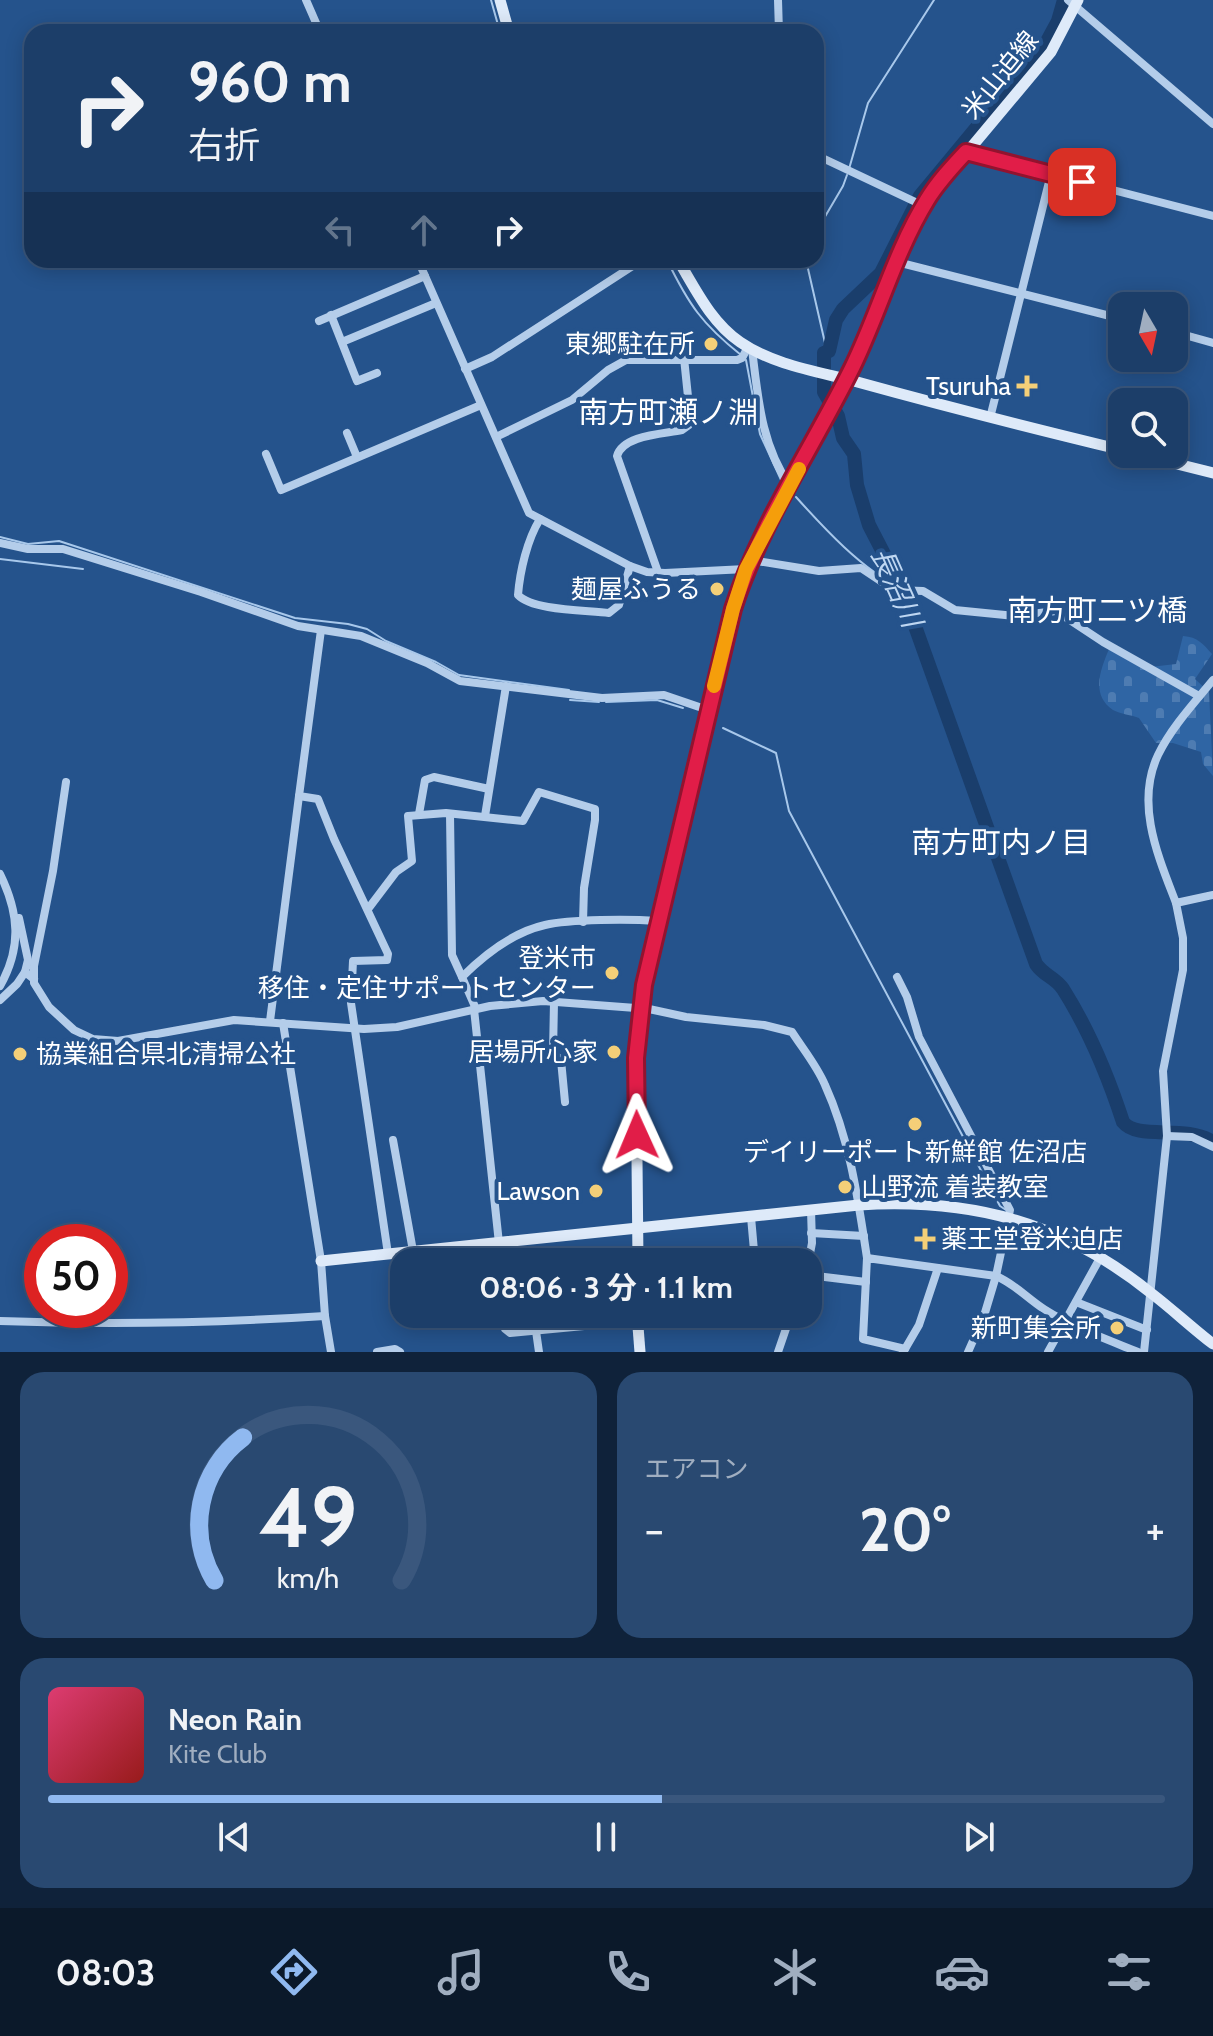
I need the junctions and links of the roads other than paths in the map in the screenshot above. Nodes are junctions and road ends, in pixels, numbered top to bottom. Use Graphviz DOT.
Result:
graph roads {
  1 [pos="306,0"];
  2 [pos="500,0"];
  3 [pos="778,0"];
  4 [pos="1074,2"];
  5 [pos="316,24"];
  6 [pos="507,24"];
  7 [pos="779,24"];
  8 [pos="1213,124"];
  9 [pos="966,152"];
  10 [pos="824,159"];
  11 [pos="1051,174"];
  12 [pos="919,204"];
  13 [pos="1213,216"];
  14 [pos="897,262"];
  15 [pos="422,268"];
  16 [pos="630,268"];
  17 [pos="683,268"];
  18 [pos="425,276"];
  19 [pos="1021,295"];
  20 [pos="436,303"];
  21 [pos="331,315"];
  22 [pos="1108,316"];
  23 [pos="319,321"];
  24 [pos="1188,336"];
  25 [pos="342,342"];
  26 [pos="1213,343"];
  27 [pos="746,352"];
  28 [pos="684,358"];
  29 [pos="465,369"];
  30 [pos="377,373"];
  31 [pos="847,379"];
  32 [pos="481,405"];
  33 [pos="990,418"];
  34 [pos="347,433"];
  35 [pos="496,437"];
  36 [pos="1108,447"];
  37 [pos="266,454"];
  38 [pos="357,457"];
  39 [pos="1188,467"];
  40 [pos="1213,473"];
  41 [pos="790,486"];
  42 [pos="540,519"];
  43 [pos="0,543"];
  44 [pos="749,564"];
  45 [pos="630,566"];
  46 [pos="658,572"];
  47 [pos="321,630"];
  48 [pos="1213,680"];
  49 [pos="506,686"];
  50 [pos="1199,696"];
  51 [pos="708,712"];
  52 [pos="66,782"];
  53 [pos="489,789"];
  54 [pos="299,796"];
  55 [pos="419,814"];
  56 [pos="450,814"];
  57 [pos="485,816"];
  58 [pos="0,874"];
  59 [pos="1213,895"];
  60 [pos="12,899"];
  61 [pos="1176,903"];
  62 [pos="368,909"];
  63 [pos="657,921"];
  64 [pos="583,922"];
  65 [pos="25,972"];
  66 [pos="462,977"];
  67 [pos="897,977"];
  68 [pos="34,979"];
  69 [pos="0,986"];
  70 [pos="0,1000"];
  71 [pos="554,1002"];
  72 [pos="475,1009"];
  73 [pos="640,1010"];
  74 [pos="270,1021"];
  75 [pos="283,1023"];
  76 [pos="353,1028"];
  77 [pos="565,1102"];
  78 [pos="1167,1133"];
  79 [pos="393,1140"];
  80 [pos="1213,1147"];
  81 [pos="859,1205"];
  82 [pos="811,1210"];
  83 [pos="751,1217"];
  84 [pos="1008,1218"];
  85 [pos="638,1227"];
  86 [pos="811,1233"];
  87 [pos="864,1236"];
  88 [pos="499,1242"];
  89 [pos="412,1248"];
  90 [pos="442,1248"];
  91 [pos="500,1248"];
  92 [pos="638,1248"];
  93 [pos="754,1248"];
  94 [pos="810,1248"];
  95 [pos="388,1254"];
  96 [pos="867,1258"];
  97 [pos="1100,1258"];
  98 [pos="321,1261"];
  99 [pos="938,1268"];
  100 [pos="996,1276"];
  101 [pos="822,1277"];
  102 [pos="866,1282"];
  103 [pos="1151,1292"];
  104 [pos="1076,1302"];
  105 [pos="325,1316"];
  106 [pos="0,1321"];
  107 [pos="1066,1321"];
  108 [pos="506,1328"];
  109 [pos="558,1328"];
  110 [pos="638,1328"];
  111 [pos="786,1328"];
  112 [pos="1147,1330"];
  113 [pos="536,1331"];
  114 [pos="1213,1344"];
  115 [pos="904,1351"];
  116 [pos="331,1352"];
  117 [pos="377,1352"];
  118 [pos="400,1352"];
  119 [pos="539,1352"];
  120 [pos="640,1352"];
  121 [pos="778,1352"];
  122 [pos="968,1352"];
  123 [pos="1048,1352"];
  124 [pos="1138,1352"];
  125 [pos="1144,1352"];
  1 -- 5 [label="street"];
  2 -- 6 [label="street"];
  3 -- 7 [label="street"];
  4 -- 8 [label="street"];
  4 -- 9 [label="street, 米山迫線"];
  9 -- 11 [label="street"];
  9 -- 12 [label="street, 米山迫線"];
  10 -- 12 [label="street"];
  11 -- 13 [label="street"];
  11 -- 19 [label="street"];
  12 -- 14 [label="street, 米山迫線"];
  14 -- 19 [label="street"];
  14 -- 31 [label="street, 米山迫線"];
  15 -- 18 [label="street"];
  16 -- 29 [label="street"];
  17 -- 27 [label="street"];
  18 -- 20 [label="street"];
  18 -- 21 [label="street"];
  19 -- 22 [label="street"];
  19 -- 33 [label="street"];
  20 -- 25 [label="street"];
  20 -- 29 [label="street"];
  21 -- 23 [label="street"];
  21 -- 25 [label="street"];
  24 -- 26 [label="street"];
  25 -- 30 [label="street"];
  27 -- 28 [label="street"];
  27 -- 31 [label="street"];
  27 -- 41 [label="street"];
  28 -- 35 [label="street"];
  28 -- 46 [label="street"];
  29 -- 32 [label="street"];
  31 -- 33 [label="street"];
  31 -- 41 [label="street, 米山迫線"];
  32 -- 35 [label="street"];
  32 -- 38 [label="street"];
  33 -- 36 [label="street"];
  34 -- 38 [label="street"];
  35 -- 42 [label="street"];
  37 -- 38 [label="street"];
  39 -- 40 [label="street"];
  41 -- 44 [label="street, 米山迫線"];
  42 -- 45 [label="street"];
  42 -- 45 [label="street"];
  43 -- 47 [label="street"];
  44 -- 46 [label="street"];
  44 -- 50 [label="street"];
  44 -- 51 [label="street, 米山迫線"];
  45 -- 46 [label="street"];
  47 -- 49 [label="street"];
  47 -- 54 [label="street"];
  48 -- 50 [label="street"];
  49 -- 51 [label="street"];
  49 -- 53 [label="street"];
  50 -- 61 [label="street"];
  51 -- 63 [label="street, 米山迫線"];
  52 -- 68 [label="street"];
  53 -- 55 [label="street"];
  53 -- 57 [label="street"];
  54 -- 62 [label="street"];
  54 -- 74 [label="street"];
  55 -- 56 [label="street"];
  55 -- 62 [label="street"];
  56 -- 57 [label="street"];
  56 -- 66 [label="street"];
  57 -- 64 [label="street"];
  58 -- 60 [label="street"];
  59 -- 61 [label="street"];
  60 -- 65 [label="street"];
  60 -- 69 [label="street"];
  61 -- 78 [label="street"];
  62 -- 76 [label="street"];
  63 -- 64 [label="street"];
  63 -- 73 [label="street, 米山迫線"];
  64 -- 66 [label="street"];
  65 -- 68 [label="street"];
  65 -- 70 [label="street"];
  66 -- 72 [label="street"];
  67 -- 84 [label="street"];
  68 -- 74 [label="street"];
  71 -- 72 [label="street"];
  71 -- 73 [label="street"];
  71 -- 77 [label="street"];
  72 -- 76 [label="street"];
  72 -- 88 [label="street"];
  73 -- 81 [label="street"];
  73 -- 85 [label="street, 米山迫線"];
  74 -- 75 [label="street"];
  75 -- 76 [label="street"];
  75 -- 98 [label="street"];
  76 -- 95 [label="street"];
  78 -- 80 [label="street"];
  78 -- 103 [label="street"];
  79 -- 89 [label="street"];
  81 -- 82 [label="street"];
  81 -- 84 [label="street"];
  81 -- 87 [label="street"];
  82 -- 83 [label="street"];
  82 -- 86 [label="street"];
  83 -- 85 [label="street"];
  83 -- 93 [label="street"];
  84 -- 97 [label="street"];
  84 -- 100 [label="street"];
  85 -- 88 [label="street"];
  85 -- 92 [label="street, 米山迫線"];
  86 -- 87 [label="street"];
  86 -- 94 [label="street"];
  87 -- 96 [label="street"];
  88 -- 90 [label="street"];
  88 -- 91 [label="street"];
  95 -- 98 [label="street"];
  96 -- 99 [label="street"];
  96 -- 102 [label="street"];
  97 -- 103 [label="street"];
  97 -- 104 [label="street"];
  98 -- 105 [label="street"];
  99 -- 100 [label="street"];
  99 -- 115 [label="street"];
  100 -- 107 [label="street"];
  100 -- 122 [label="street"];
  101 -- 102 [label="street"];
  102 -- 115 [label="street"];
  103 -- 112 [label="street"];
  103 -- 114 [label="street"];
  104 -- 107 [label="street"];
  104 -- 112 [label="street"];
  105 -- 106 [label="street"];
  105 -- 116 [label="street"];
  107 -- 123 [label="street"];
  107 -- 124 [label="street"];
  108 -- 113 [label="street"];
  109 -- 113 [label="street"];
  110 -- 120 [label="street"];
  111 -- 121 [label="street"];
  112 -- 125 [label="street"];
  113 -- 119 [label="street"];
  117 -- 118 [label="street"];
}
